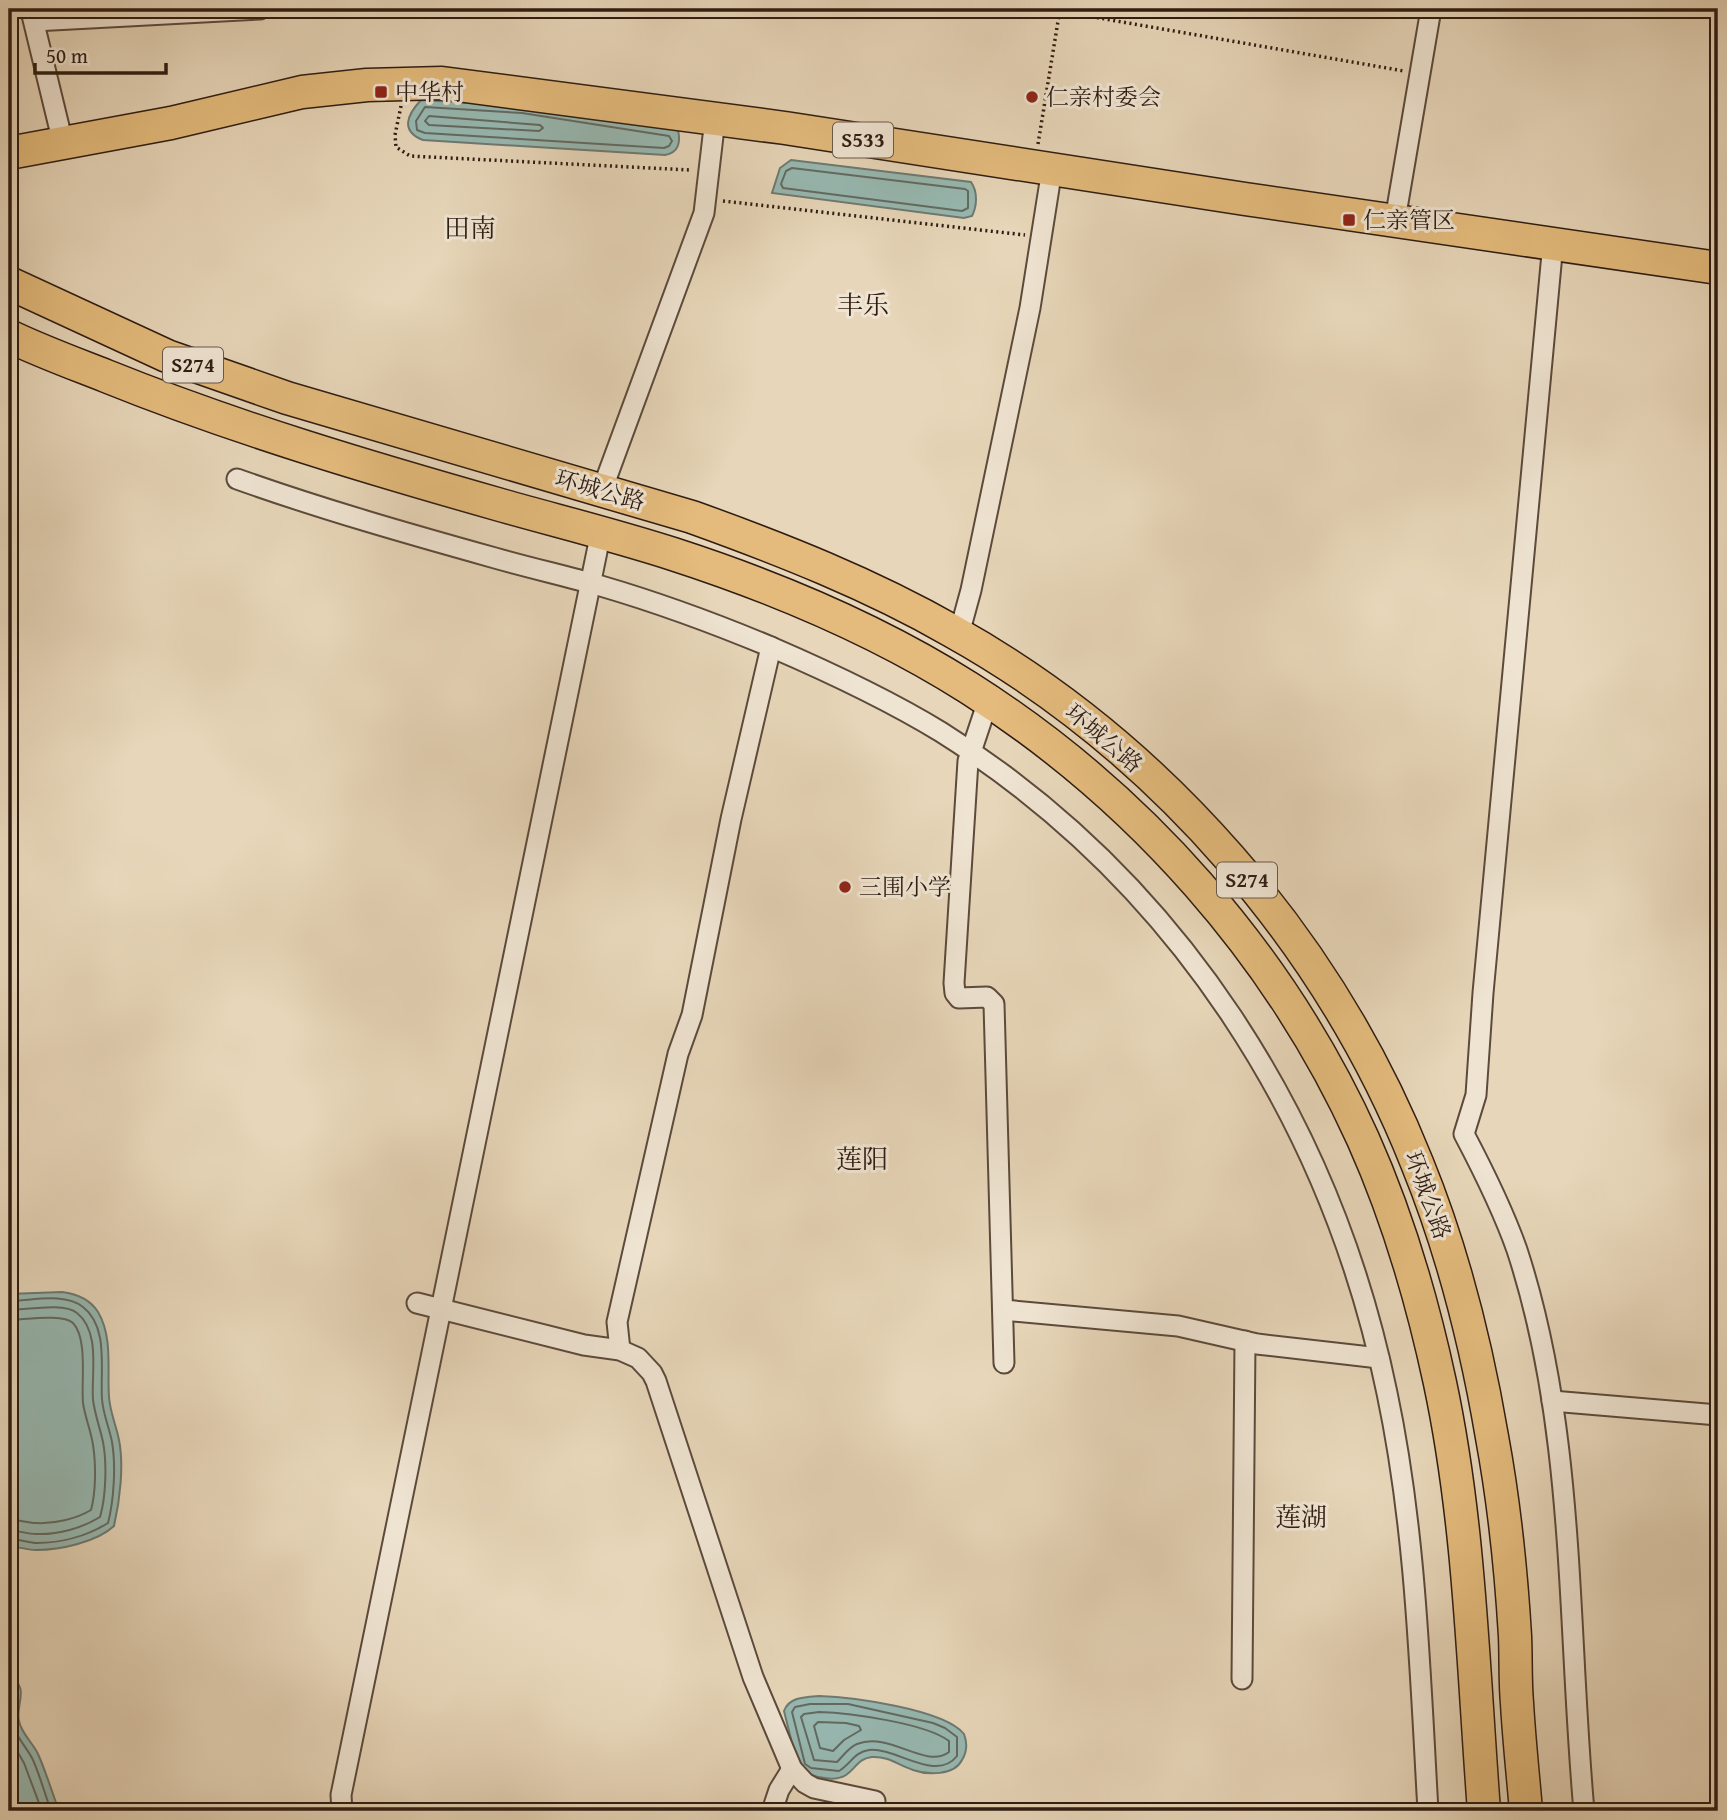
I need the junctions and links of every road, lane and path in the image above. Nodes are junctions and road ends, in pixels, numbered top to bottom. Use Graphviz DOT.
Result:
graph roads {
  1 [pos="260,9"];
  2 [pos="1431,9"];
  3 [pos="1059,10"];
  4 [pos="32,15"];
  5 [pos="1420,74"];
  6 [pos="407,83"];
  7 [pos="715,119"];
  8 [pos="63,143"];
  9 [pos="9,153"];
  10 [pos="1043,168"];
  11 [pos="710,171"];
  12 [pos="706,200"];
  13 [pos="1395,220"];
  14 [pos="1041,237"];
  15 [pos="1553,243"];
  16 [pos="1718,268"];
  17 [pos="9,283"];
  18 [pos="9,336"];
  19 [pos="385,428"];
  20 [pos="374,467"];
  21 [pos="237,479"];
  22 [pos="602,490"];
  23 [pos="601,532"];
  24 [pos="591,583"];
  25 [pos="958,634"];
  26 [pos="771,647"];
  27 [pos="988,701"];
  28 [pos="971,752"];
  29 [pos="417,1303"];
  30 [pos="440,1309"];
  31 [pos="1003,1310"];
  32 [pos="1245,1341"];
  33 [pos="620,1350"];
  34 [pos="1379,1358"];
  35 [pos="1004,1363"];
  36 [pos="1552,1401"];
  37 [pos="1718,1415"];
  38 [pos="1242,1679"];
  39 [pos="792,1769"];
  40 [pos="342,1811"];
  41 [pos="772,1811"];
  42 [pos="870,1811"];
  43 [pos="1428,1811"];
  44 [pos="1485,1811"];
  45 [pos="1527,1811"];
  46 [pos="1584,1811"];
  1 -- 4 [label="street"];
  2 -- 5 [label="street"];
  3 -- 5 [label="path"];
  3 -- 10 [label="path"];
  4 -- 8 [label="street"];
  5 -- 13 [label="street"];
  6 -- 7 [label="main road, S533"];
  6 -- 8 [label="main road, S533"];
  6 -- 11 [label="path"];
  7 -- 10 [label="main road, S533"];
  7 -- 11 [label="street"];
  8 -- 9 [label="main road, S533"];
  10 -- 13 [label="main road, S533"];
  10 -- 14 [label="street"];
  11 -- 12 [label="street"];
  12 -- 14 [label="path"];
  12 -- 22 [label="street"];
  13 -- 15 [label="main road, S533"];
  14 -- 25 [label="street"];
  15 -- 16 [label="main road, S533"];
  15 -- 36 [label="street"];
  17 -- 19 [label="main road, 环城公路 / S274"];
  18 -- 20 [label="main road, 环城公路 / S274"];
  19 -- 20 [label="main road"];
  19 -- 22 [label="main road, 环城公路 / S274"];
  20 -- 23 [label="main road, 环城公路 / S274"];
  21 -- 24 [label="street"];
  22 -- 25 [label="main road, 环城公路 / S274"];
  23 -- 24 [label="street"];
  23 -- 27 [label="main road, 环城公路 / S274"];
  24 -- 26 [label="street"];
  24 -- 30 [label="street"];
  25 -- 45 [label="main road, 环城公路 / S274"];
  26 -- 28 [label="street"];
  26 -- 33 [label="street"];
  27 -- 28 [label="street"];
  27 -- 44 [label="main road, 环城公路 / S274"];
  28 -- 31 [label="street"];
  28 -- 34 [label="street"];
  29 -- 30 [label="street"];
  30 -- 33 [label="street"];
  30 -- 40 [label="street"];
  31 -- 32 [label="street"];
  31 -- 35 [label="street"];
  32 -- 34 [label="street"];
  32 -- 38 [label="street"];
  33 -- 39 [label="street"];
  34 -- 43 [label="street"];
  36 -- 37 [label="street"];
  36 -- 46 [label="street"];
  39 -- 41 [label="street"];
  39 -- 42 [label="street"];
}
